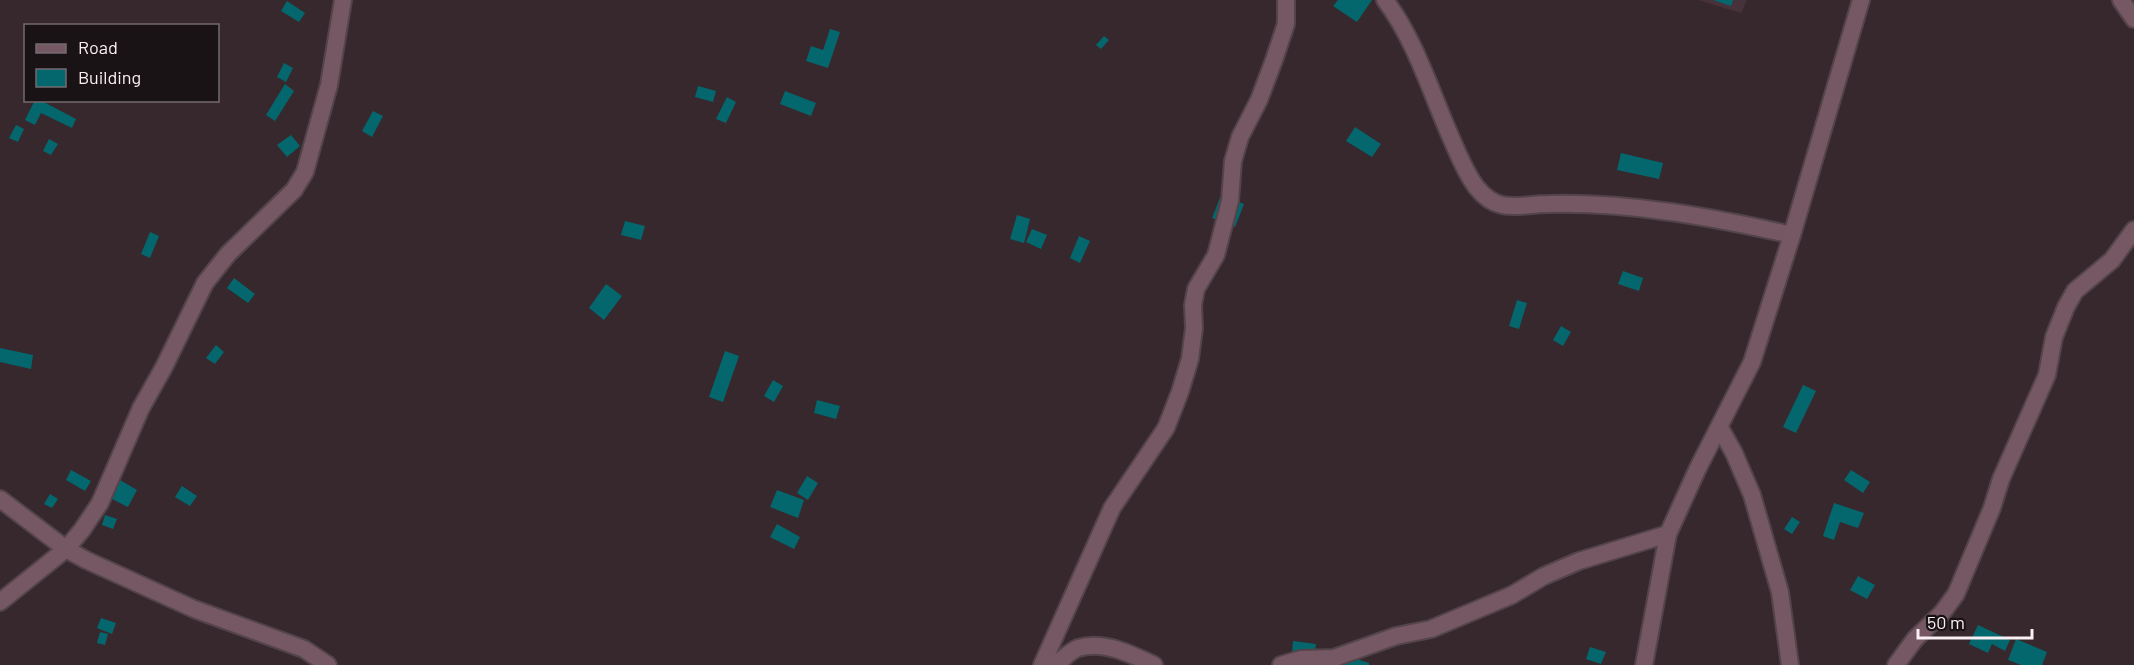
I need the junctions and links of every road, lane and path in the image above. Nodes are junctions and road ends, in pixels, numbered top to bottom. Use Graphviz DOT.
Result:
graph roads {
  1 [pos="343,0"];
  2 [pos="1286,0"];
  3 [pos="1385,0"];
  4 [pos="1861,0"];
  5 [pos="2121,0"];
  6 [pos="2134,19"];
  7 [pos="2134,230"];
  8 [pos="1792,236"];
  9 [pos="1720,428"];
  10 [pos="0,499"];
  11 [pos="1668,534"];
  12 [pos="66,549"];
  13 [pos="0,602"];
  14 [pos="328,665"];
  15 [pos="1042,665"];
  16 [pos="1055,665"];
  17 [pos="1154,665"];
  18 [pos="1281,665"];
  19 [pos="1644,665"];
  20 [pos="1790,665"];
  21 [pos="1896,665"];
  1 -- 12 [label="street"];
  2 -- 15 [label="street"];
  3 -- 8 [label="street"];
  4 -- 8 [label="street"];
  5 -- 6 [label="street"];
  7 -- 21 [label="street"];
  8 -- 9 [label="street"];
  9 -- 11 [label="street"];
  9 -- 20 [label="street"];
  10 -- 12 [label="street"];
  11 -- 18 [label="street"];
  11 -- 19 [label="street"];
  12 -- 13 [label="street"];
  12 -- 14 [label="street"];
  16 -- 17 [label="street"];
}
